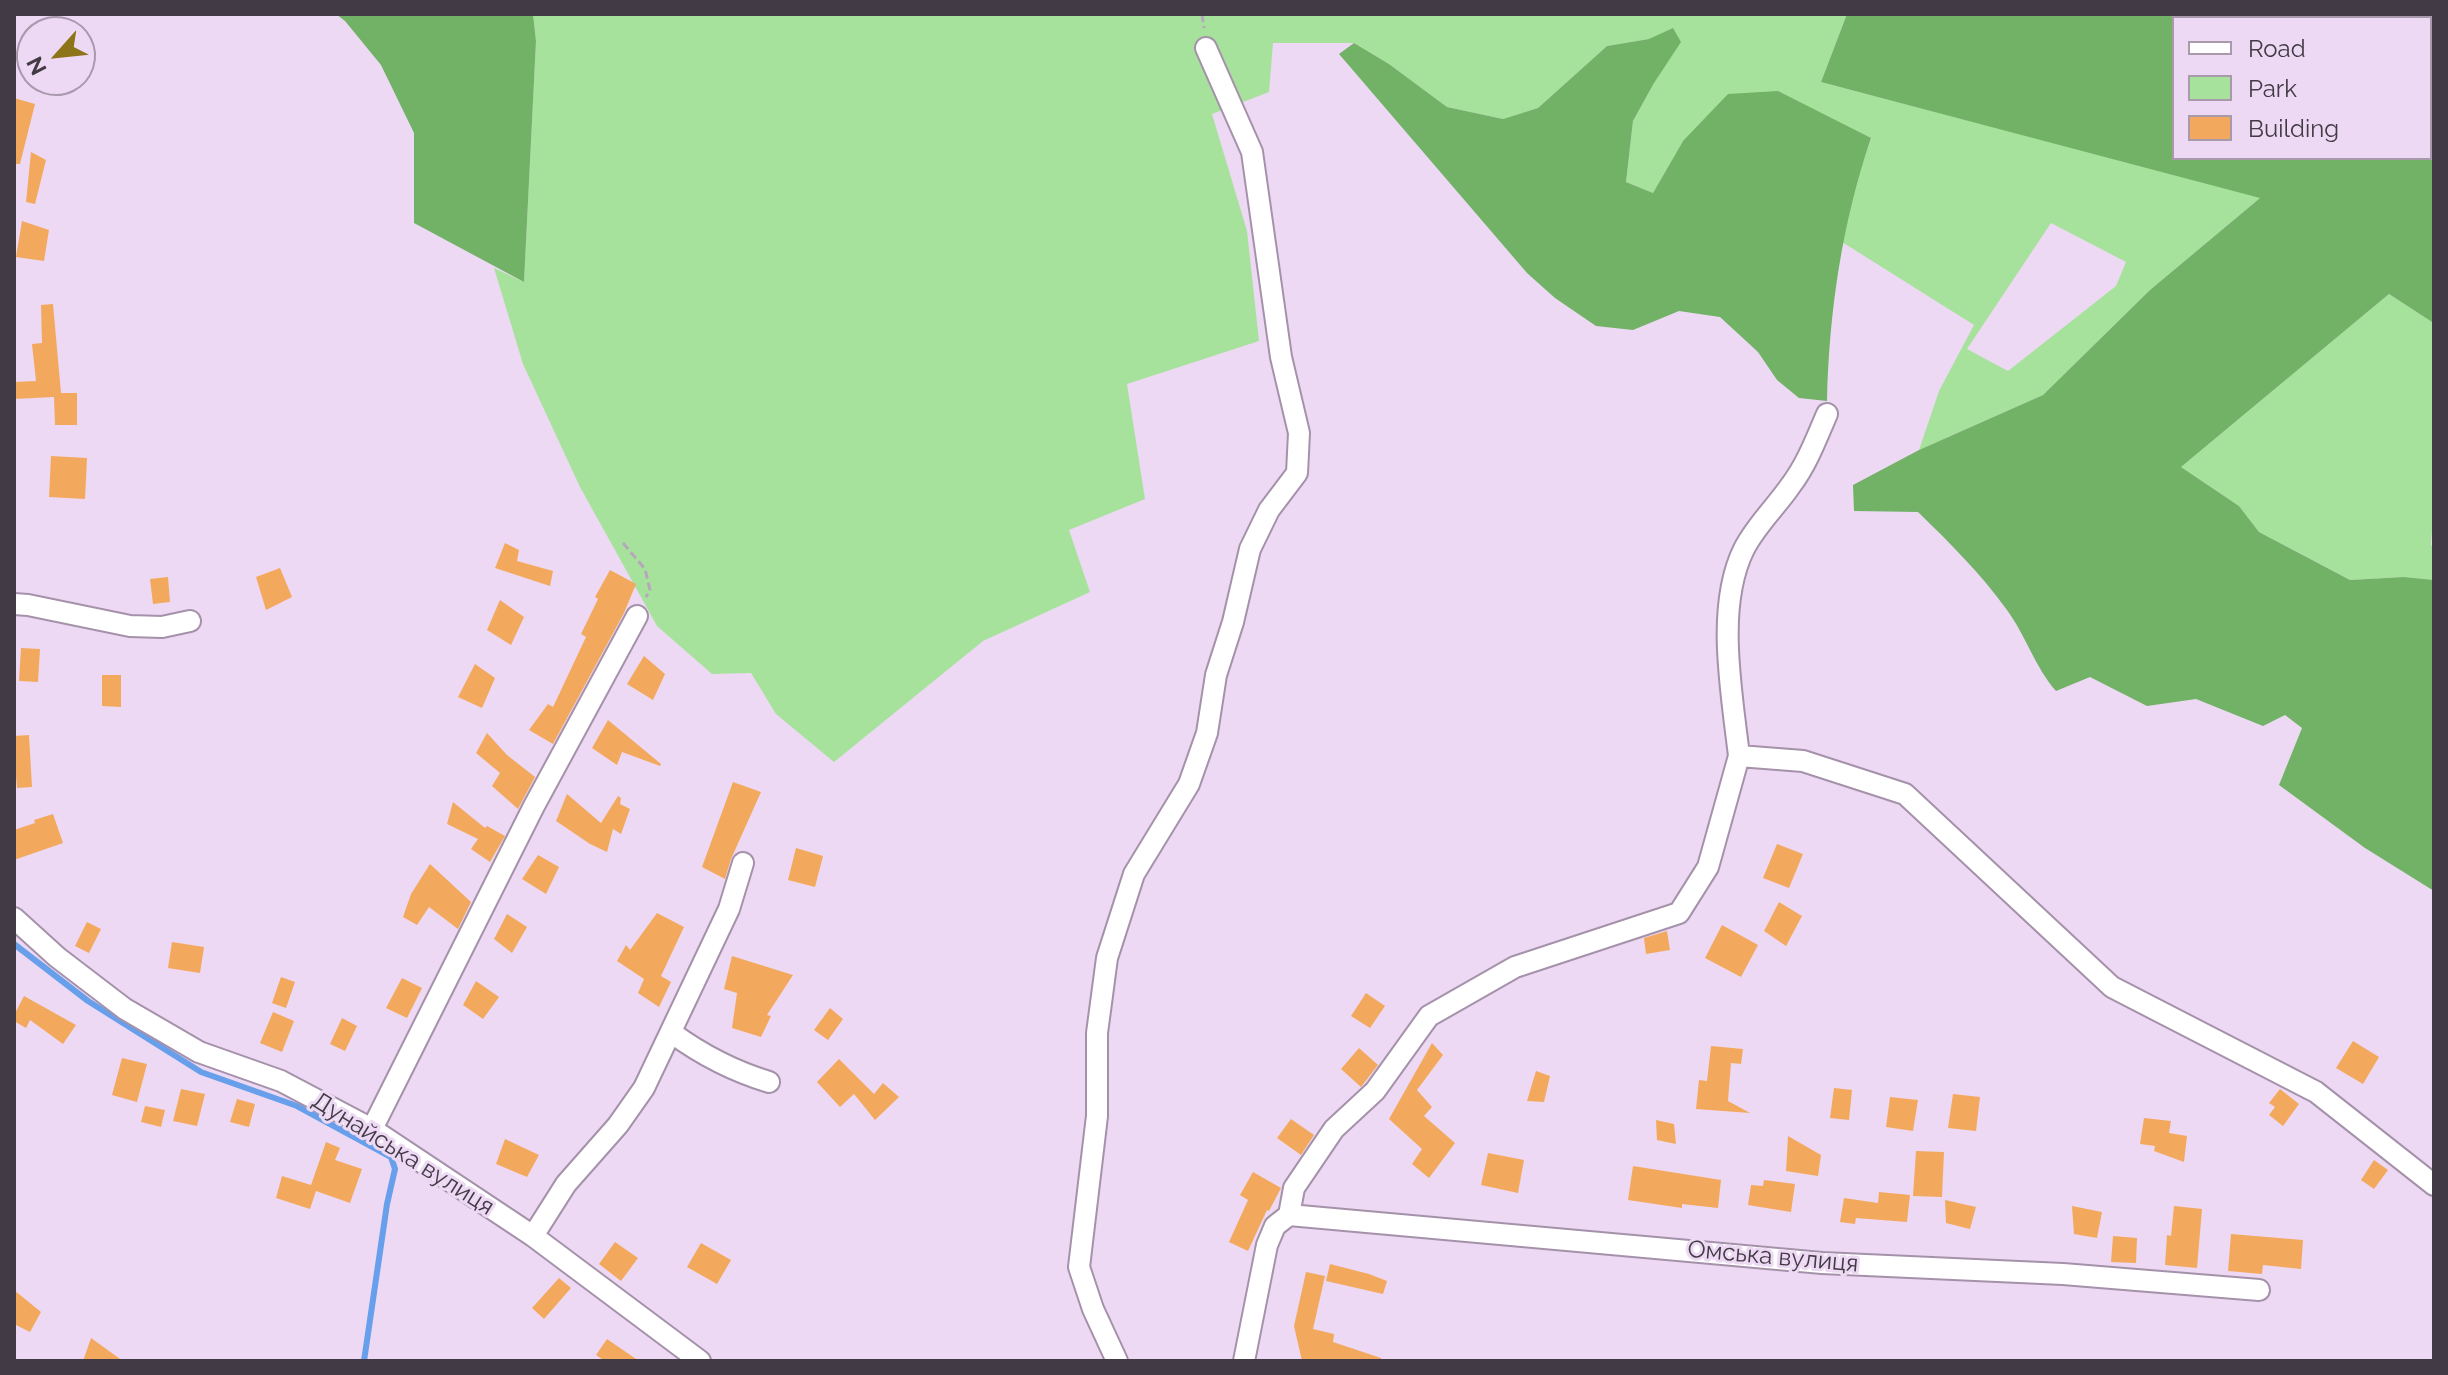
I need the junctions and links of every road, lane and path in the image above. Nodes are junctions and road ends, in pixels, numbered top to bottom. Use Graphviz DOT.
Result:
graph roads {
  1 [pos="1206,48"];
  2 [pos="1827,414"];
  3 [pos="623,543"];
  4 [pos="14,604"];
  5 [pos="637,616"];
  6 [pos="190,621"];
  7 [pos="1739,756"];
  8 [pos="743,863"];
  9 [pos="14,918"];
  10 [pos="672,1033"];
  11 [pos="769,1082"];
  12 [pos="372,1129"];
  13 [pos="2434,1185"];
  14 [pos="1289,1215"];
  15 [pos="533,1236"];
  16 [pos="2259,1290"];
  17 [pos="700,1361"];
  18 [pos="1117,1361"];
  19 [pos="1244,1361"];
  1 -- 18 [label="street"];
  2 -- 7 [label="street"];
  3 -- 5 [label="path"];
  4 -- 6 [label="street"];
  5 -- 12 [label="street"];
  7 -- 13 [label="street"];
  7 -- 14 [label="street"];
  8 -- 10 [label="street"];
  9 -- 12 [label="street, Дунайська вулиця"];
  10 -- 11 [label="street"];
  10 -- 15 [label="street"];
  12 -- 15 [label="street, Дунайська вулиця"];
  14 -- 16 [label="street, Омська вулиця"];
  14 -- 19 [label="street"];
  15 -- 17 [label="street, Дунайська вулиця"];
}
